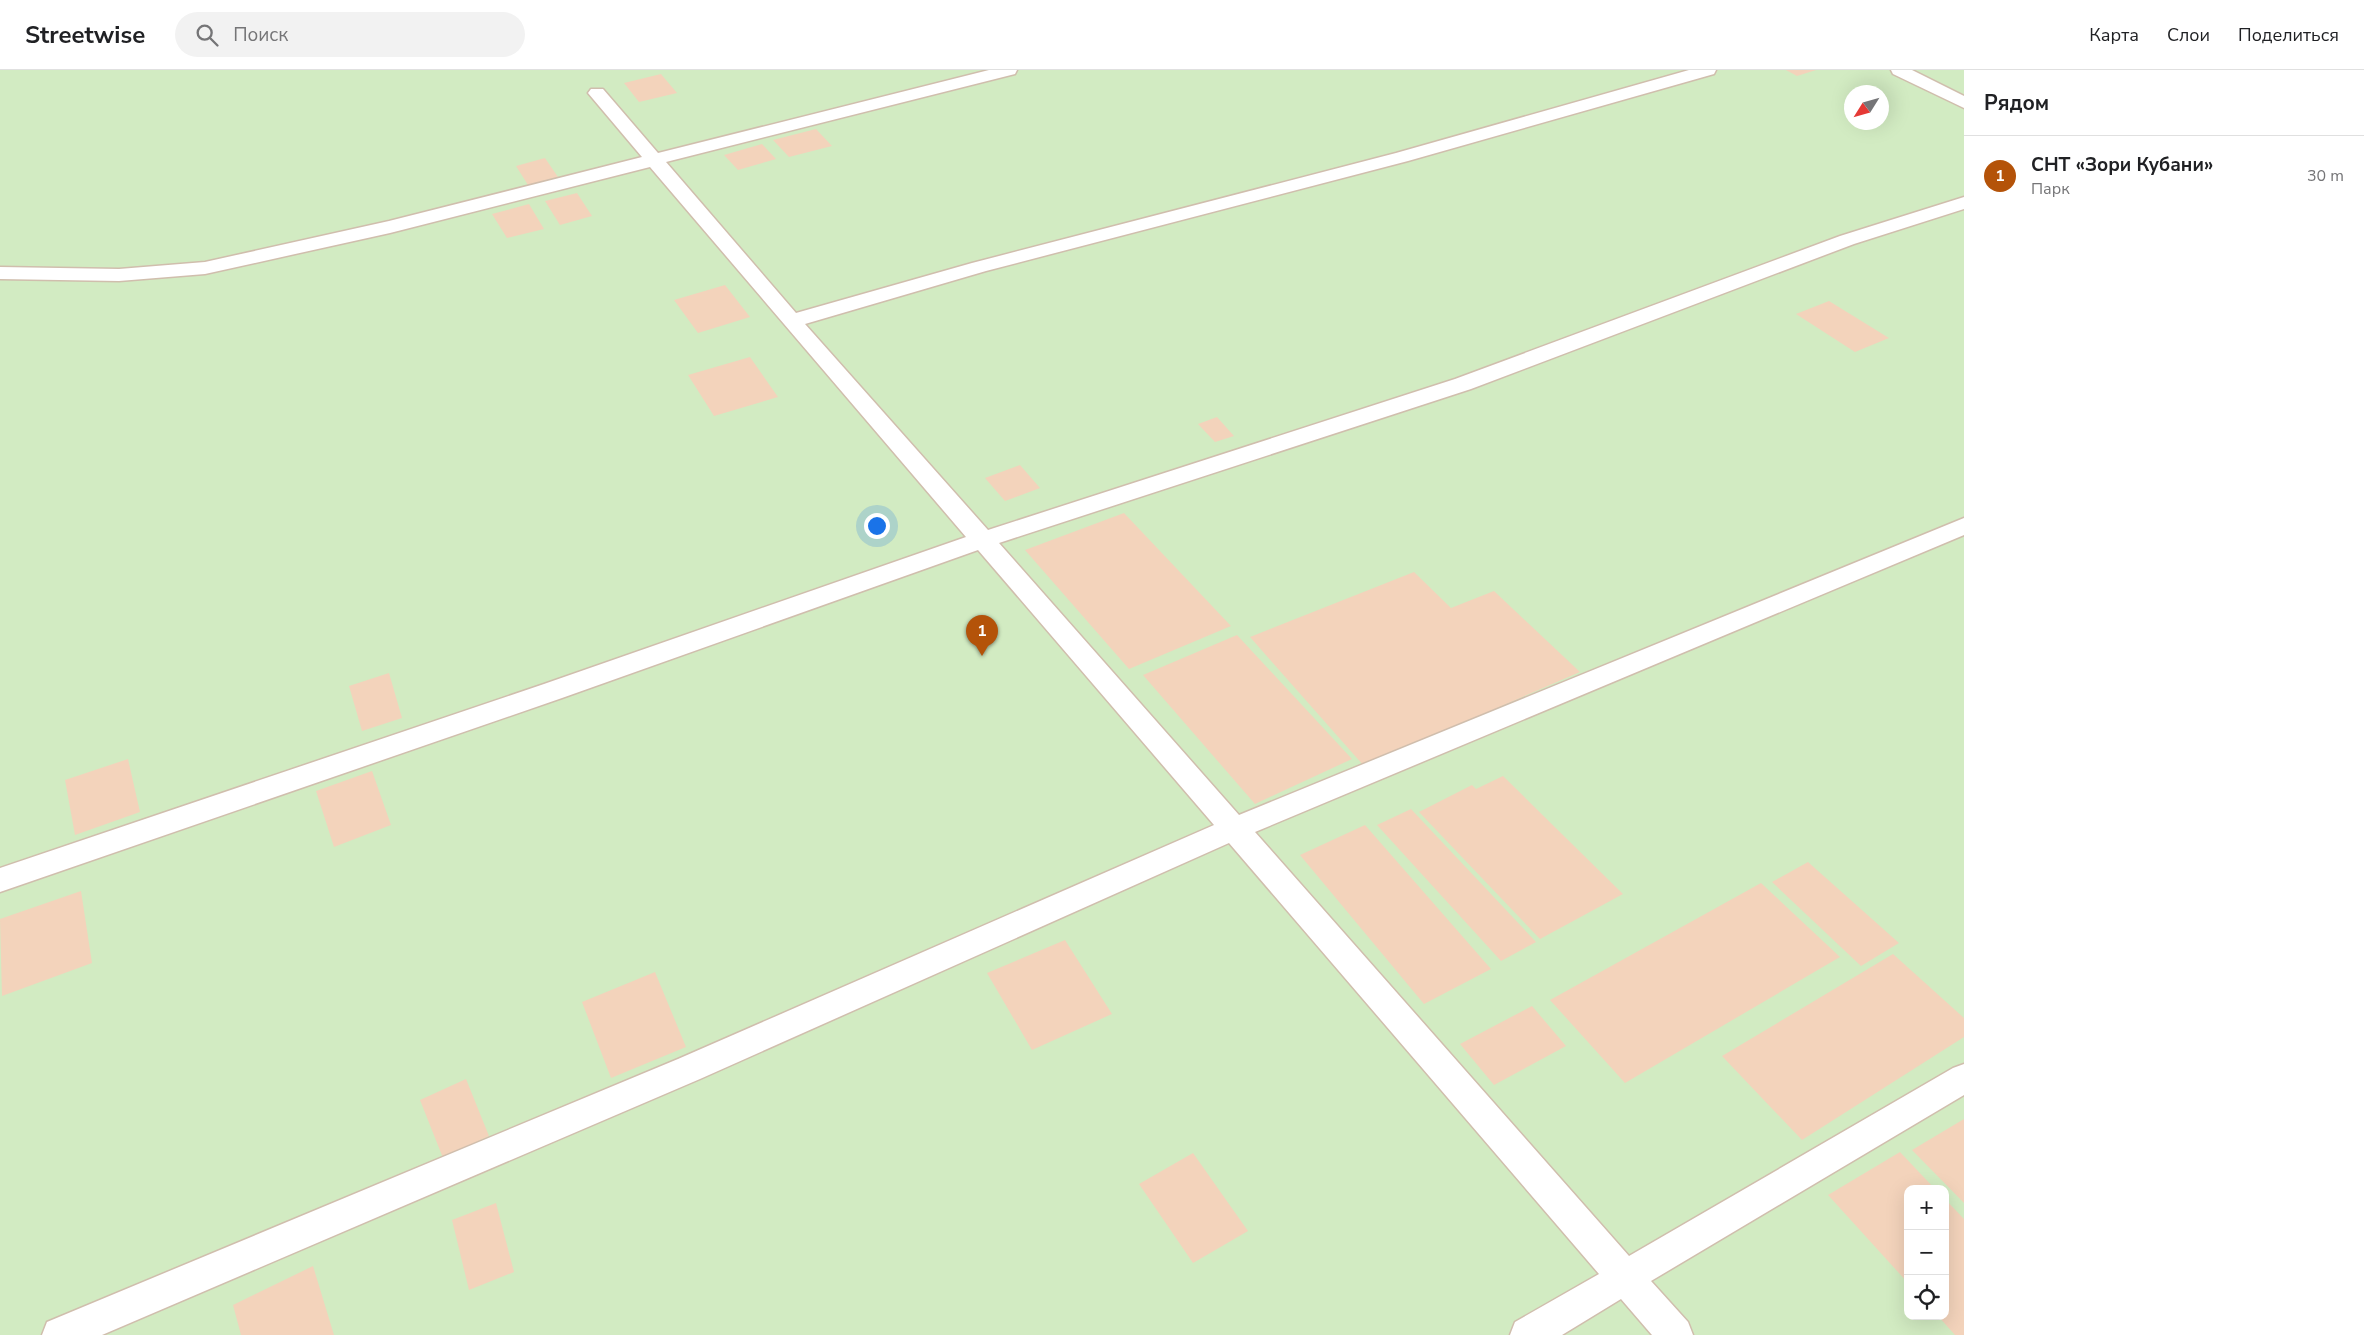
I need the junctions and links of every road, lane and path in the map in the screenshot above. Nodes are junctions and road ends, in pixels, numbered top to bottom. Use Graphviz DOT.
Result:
graph roads {
  1 [pos="1009,70"];
  2 [pos="1708,70"];
  3 [pos="1899,70"];
  4 [pos="597,93"];
  5 [pos="1964,103"];
  6 [pos="656,161"];
  7 [pos="1964,202"];
  8 [pos="0,273"];
  9 [pos="792,321"];
  10 [pos="1964,526"];
  11 [pos="982,540"];
  12 [pos="1234,829"];
  13 [pos="0,880"];
  14 [pos="1964,1078"];
  15 [pos="1626,1279"];
  16 [pos="60,1335"];
  17 [pos="1528,1335"];
  18 [pos="1675,1335"];
  1 -- 6 [label="lane"];
  2 -- 9 [label="lane"];
  3 -- 5 [label="lane"];
  4 -- 6 [label="lane"];
  6 -- 8 [label="lane"];
  6 -- 9 [label="lane"];
  7 -- 11 [label="lane"];
  9 -- 11 [label="lane"];
  10 -- 12 [label="lane"];
  11 -- 12 [label="lane"];
  11 -- 13 [label="lane"];
  12 -- 15 [label="lane"];
  12 -- 16 [label="lane"];
  14 -- 15 [label="lane"];
  15 -- 17 [label="lane"];
  15 -- 18 [label="lane"];
}
